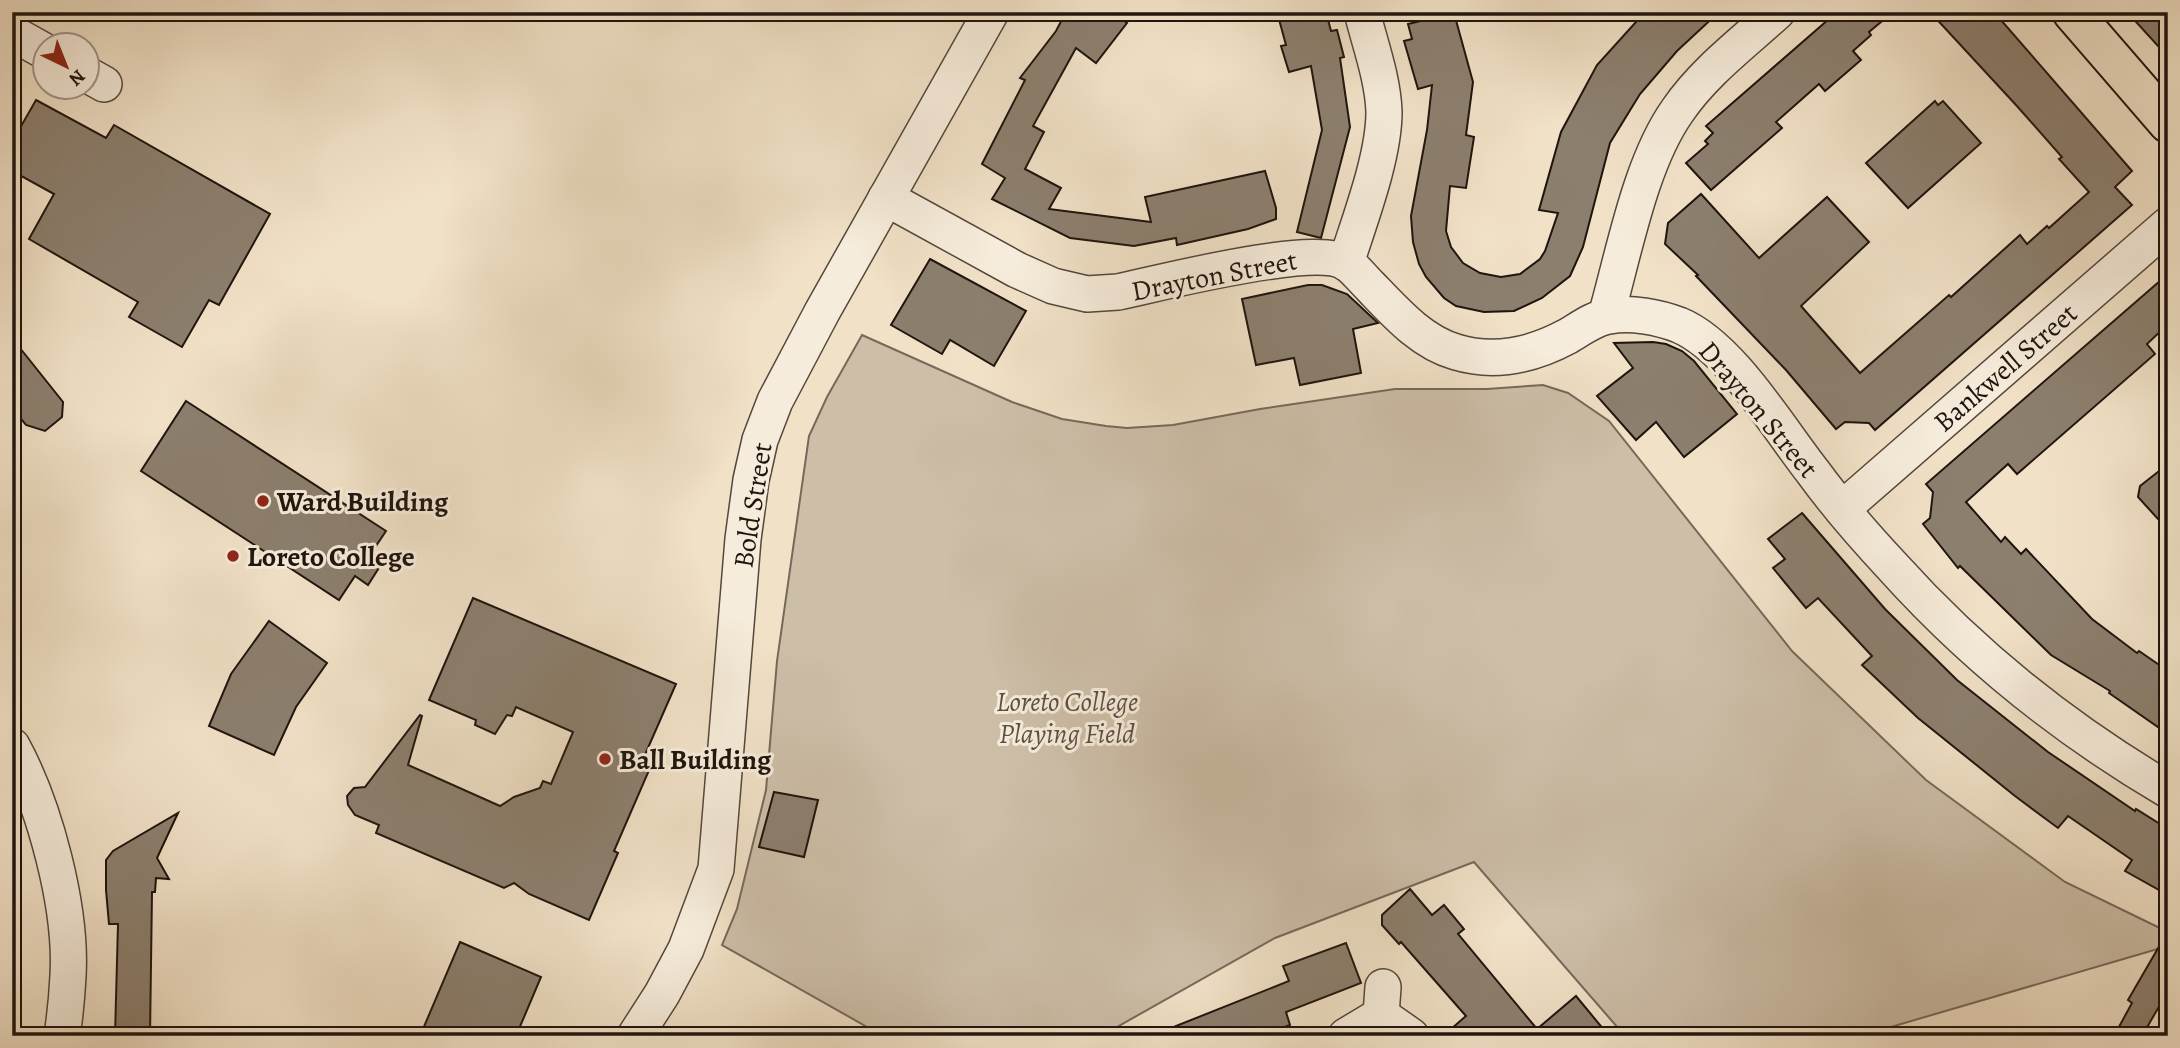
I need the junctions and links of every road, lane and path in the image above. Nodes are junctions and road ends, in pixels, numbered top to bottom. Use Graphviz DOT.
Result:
graph roads {
  1 [pos="991,12"];
  2 [pos="1362,12"];
  3 [pos="1777,12"];
  4 [pos="2072,12"];
  5 [pos="12,33"];
  6 [pos="32,44"];
  7 [pos="2168,123"];
  8 [pos="886,198"];
  9 [pos="2168,225"];
  10 [pos="1346,263"];
  11 [pos="1606,316"];
  12 [pos="1842,509"];
  13 [pos="12,746"];
  14 [pos="2168,790"];
  15 [pos="62,1036"];
  16 [pos="635,1036"];
  17 [pos="1346,1036"];
  18 [pos="1411,1036"];
  1 -- 8 [label="street, Bold Street"];
  2 -- 10 [label="street"];
  3 -- 11 [label="street"];
  4 -- 7 [label="main road"];
  5 -- 6 [label="street"];
  8 -- 10 [label="street, Drayton Street"];
  8 -- 16 [label="street, Bold Street"];
  9 -- 12 [label="street, Bankwell Street"];
  10 -- 11 [label="street, Drayton Street"];
  11 -- 12 [label="street, Drayton Street"];
  12 -- 14 [label="street, Drayton Street"];
  13 -- 15 [label="street"];
  17 -- 18 [label="street"];
}
